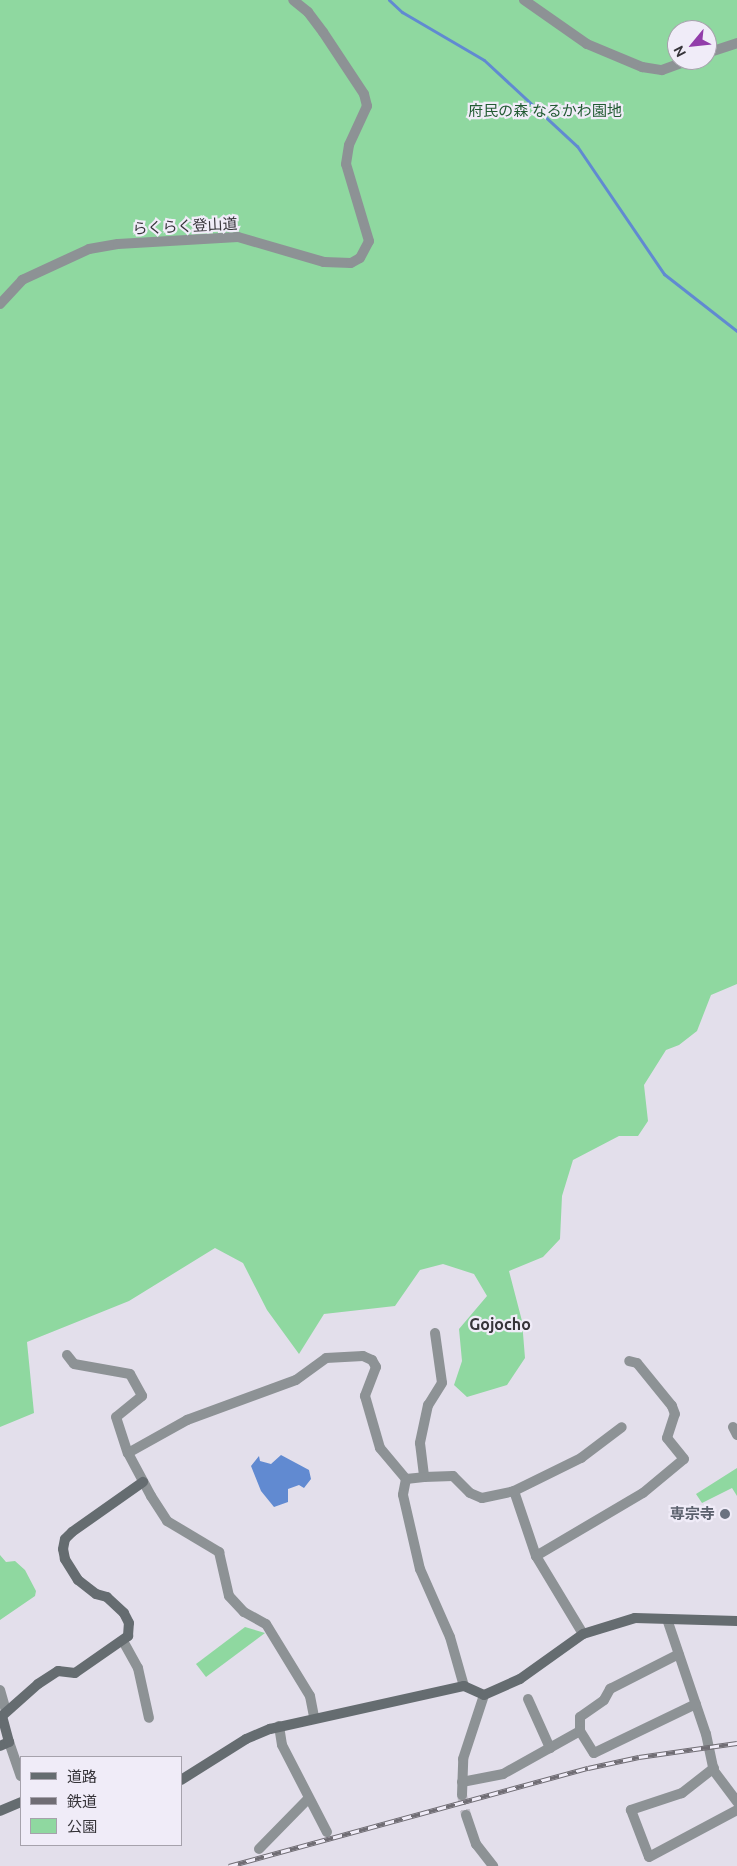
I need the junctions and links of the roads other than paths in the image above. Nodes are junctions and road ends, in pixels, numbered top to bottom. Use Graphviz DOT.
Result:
graph roads {
  1 [pos="293,0"];
  2 [pos="524,0"];
  3 [pos="733,44"];
  4 [pos="717,50"];
  5 [pos="667,68"];
  6 [pos="0,304"];
  7 [pos="435,1333"];
  8 [pos="67,1355"];
  9 [pos="629,1361"];
  10 [pos="622,1427"];
  11 [pos="128,1454"];
  12 [pos="424,1477"];
  13 [pos="406,1478"];
  14 [pos="143,1482"];
  15 [pos="514,1491"];
  16 [pos="536,1556"];
  17 [pos="668,1619"];
  18 [pos="737,1621"];
  19 [pos="584,1634"];
  20 [pos="123,1641"];
  21 [pos="679,1654"];
  22 [pos="464,1686"];
  23 [pos="0,1690"];
  24 [pos="484,1695"];
  25 [pos="528,1699"];
  26 [pos="696,1704"];
  27 [pos="6,1711"];
  28 [pos="314,1717"];
  29 [pos="149,1718"];
  30 [pos="279,1726"];
  31 [pos="580,1731"];
  32 [pos="4,1744"];
  33 [pos="550,1748"];
  34 [pos="714,1768"];
  35 [pos="20,1774"];
  36 [pos="182,1779"];
  37 [pos="462,1782"];
  38 [pos="462,1795"];
  39 [pos="309,1798"];
  40 [pos="20,1802"];
  41 [pos="737,1802"];
  42 [pos="737,1810"];
  43 [pos="0,1811"];
  44 [pos="466,1814"];
  45 [pos="327,1832"];
  46 [pos="259,1849"];
  47 [pos="493,1866"];
  1 -- 6 [label="street, らくらく登山道"];
  2 -- 5 [label="street"];
  3 -- 4 [label="street"];
  7 -- 12 [label="street"];
  8 -- 11 [label="street"];
  9 -- 16 [label="street"];
  10 -- 15 [label="street"];
  11 -- 13 [label="street"];
  11 -- 14 [label="street"];
  12 -- 13 [label="street"];
  12 -- 15 [label="street"];
  13 -- 22 [label="street"];
  14 -- 20 [label="street"];
  14 -- 28 [label="street"];
  15 -- 16 [label="street"];
  16 -- 19 [label="street"];
  17 -- 18 [label="street"];
  17 -- 19 [label="street"];
  17 -- 21 [label="street"];
  19 -- 24 [label="street"];
  20 -- 27 [label="street"];
  20 -- 29 [label="street"];
  21 -- 26 [label="street"];
  21 -- 31 [label="street"];
  22 -- 24 [label="street"];
  22 -- 28 [label="street"];
  23 -- 27 [label="street"];
  24 -- 37 [label="street"];
  25 -- 33 [label="street"];
  26 -- 31 [label="street"];
  26 -- 34 [label="street"];
  27 -- 32 [label="street"];
  28 -- 30 [label="street"];
  30 -- 36 [label="street"];
  30 -- 39 [label="street"];
  31 -- 33 [label="street"];
  32 -- 35 [label="street"];
  33 -- 37 [label="street"];
  34 -- 41 [label="street"];
  34 -- 42 [label="street"];
  37 -- 38 [label="street"];
  39 -- 45 [label="street"];
  39 -- 46 [label="street"];
  40 -- 43 [label="street"];
  44 -- 47 [label="street"];
}
